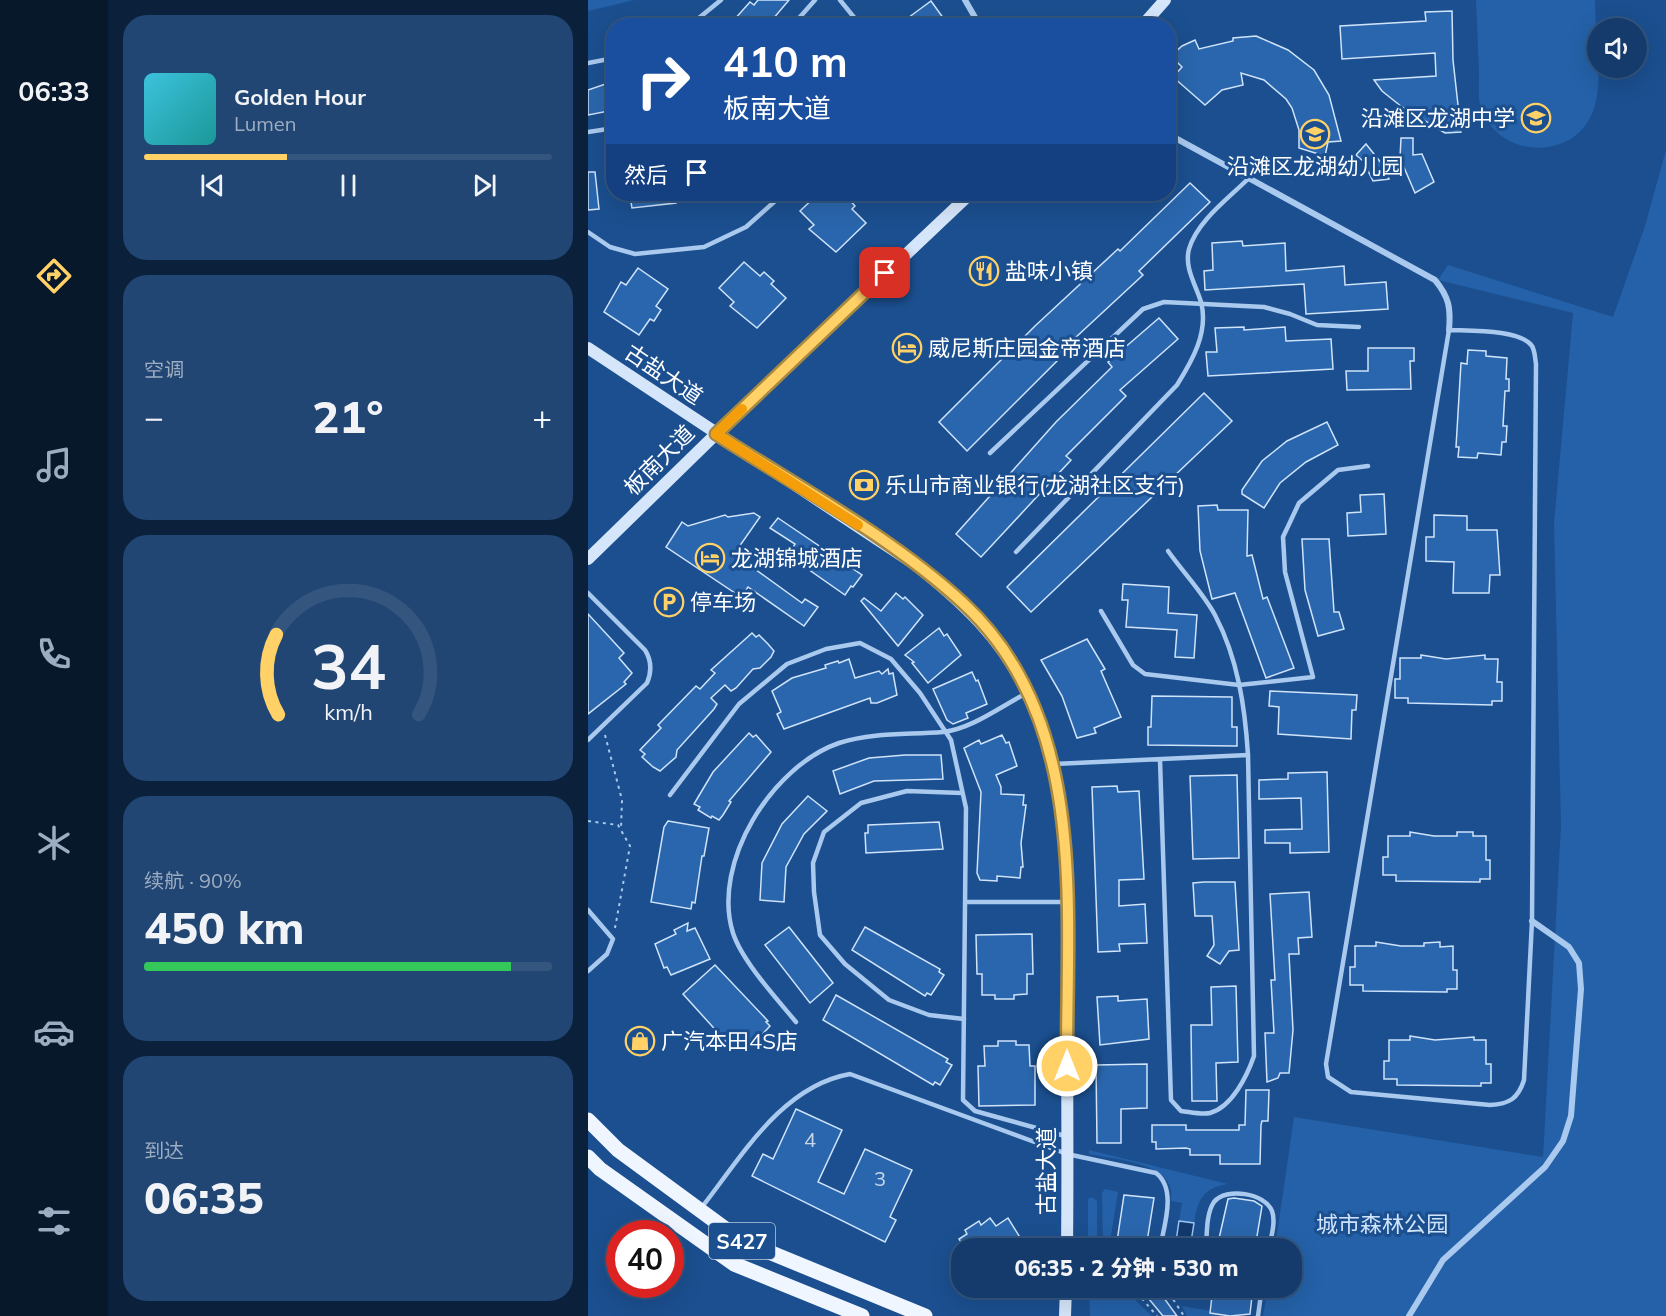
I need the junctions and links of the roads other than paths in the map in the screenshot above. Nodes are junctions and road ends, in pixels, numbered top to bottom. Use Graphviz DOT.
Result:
graph roads {
  1 [pos="721,0"];
  2 [pos="815,0"];
  3 [pos="840,0"];
  4 [pos="965,0"];
  5 [pos="1164,0"];
  6 [pos="699,18"];
  7 [pos="799,18"];
  8 [pos="855,18"];
  9 [pos="975,18"];
  10 [pos="1149,18"];
  11 [pos="606,60"];
  12 [pos="588,63"];
  13 [pos="606,129"];
  14 [pos="588,132"];
  15 [pos="1176,138"];
  16 [pos="1249,178"];
  17 [pos="775,201"];
  18 [pos="963,201"];
  19 [pos="588,232"];
  20 [pos="1202,304"];
  21 [pos="1359,327"];
  22 [pos="1449,330"];
  23 [pos="588,348"];
  24 [pos="716,434"];
  25 [pos="990,453"];
  26 [pos="1368,466"];
  27 [pos="1168,551"];
  28 [pos="1016,552"];
  29 [pos="588,559"];
  30 [pos="588,593"];
  31 [pos="1101,611"];
  32 [pos="1239,686"];
  33 [pos="1028,693"];
  34 [pos="945,732"];
  35 [pos="588,740"];
  36 [pos="1248,755"];
  37 [pos="1160,760"];
  38 [pos="1054,764"];
  39 [pos="962,792"];
  40 [pos="670,795"];
  41 [pos="966,902"];
  42 [pos="1066,902"];
  43 [pos="588,910"];
  44 [pos="1532,921"];
  45 [pos="588,971"];
  46 [pos="964,1019"];
  47 [pos="796,1022"];
  48 [pos="588,1120"];
  49 [pos="1067,1136"];
  50 [pos="1067,1154"];
  51 [pos="588,1157"];
  52 [pos="699,1210"];
  53 [pos="1066,1238"];
  54 [pos="1161,1238"];
  55 [pos="1208,1238"];
  56 [pos="1270,1238"];
  57 [pos="1066,1298"];
  58 [pos="1260,1298"];
  59 [pos="862,1316"];
  60 [pos="925,1316"];
  61 [pos="1065,1316"];
  62 [pos="1257,1316"];
  63 [pos="1409,1316"];
  1 -- 6 [label="lane"];
  2 -- 7 [label="lane"];
  3 -- 8 [label="lane"];
  4 -- 9 [label="street"];
  5 -- 10 [label="street"];
  11 -- 12 [label="lane"];
  13 -- 14 [label="lane"];
  15 -- 16 [label="street"];
  16 -- 20 [label="lane"];
  16 -- 22 [label="street"];
  17 -- 19 [label="lane"];
  18 -- 24 [label="street, 板南大道"];
  20 -- 21 [label="lane"];
  20 -- 25 [label="lane"];
  20 -- 28 [label="lane"];
  22 -- 44 [label="lane"];
  22 -- 44 [label="lane"];
  23 -- 24 [label="street, 古盐大道"];
  24 -- 29 [label="street, 板南大道"];
  24 -- 33 [label="street, 古盐大道"];
  26 -- 32 [label="lane"];
  27 -- 32 [label="lane"];
  30 -- 35 [label="lane"];
  31 -- 32 [label="lane"];
  32 -- 36 [label="lane"];
  33 -- 34 [label="lane"];
  33 -- 38 [label="street, 古盐大道"];
  34 -- 39 [label="lane"];
  34 -- 40 [label="lane"];
  34 -- 47 [label="lane"];
  36 -- 37 [label="lane"];
  36 -- 37 [label="lane"];
  37 -- 38 [label="lane"];
  38 -- 42 [label="street, 古盐大道"];
  39 -- 41 [label="lane"];
  39 -- 46 [label="lane"];
  41 -- 42 [label="lane"];
  41 -- 46 [label="lane"];
  42 -- 49 [label="street, 古盐大道"];
  43 -- 45 [label="lane"];
  44 -- 63 [label="street"];
  46 -- 49 [label="lane"];
  48 -- 52 [label="main road, S427"];
  49 -- 50 [label="street, 古盐大道"];
  50 -- 52 [label="lane"];
  50 -- 53 [label="street, 古盐大道"];
  50 -- 54 [label="lane"];
  51 -- 59 [label="main road, S427"];
  52 -- 60 [label="main road, S427"];
  55 -- 56 [label="lane"];
  57 -- 61 [label="street"];
  58 -- 62 [label="lane"];
}
